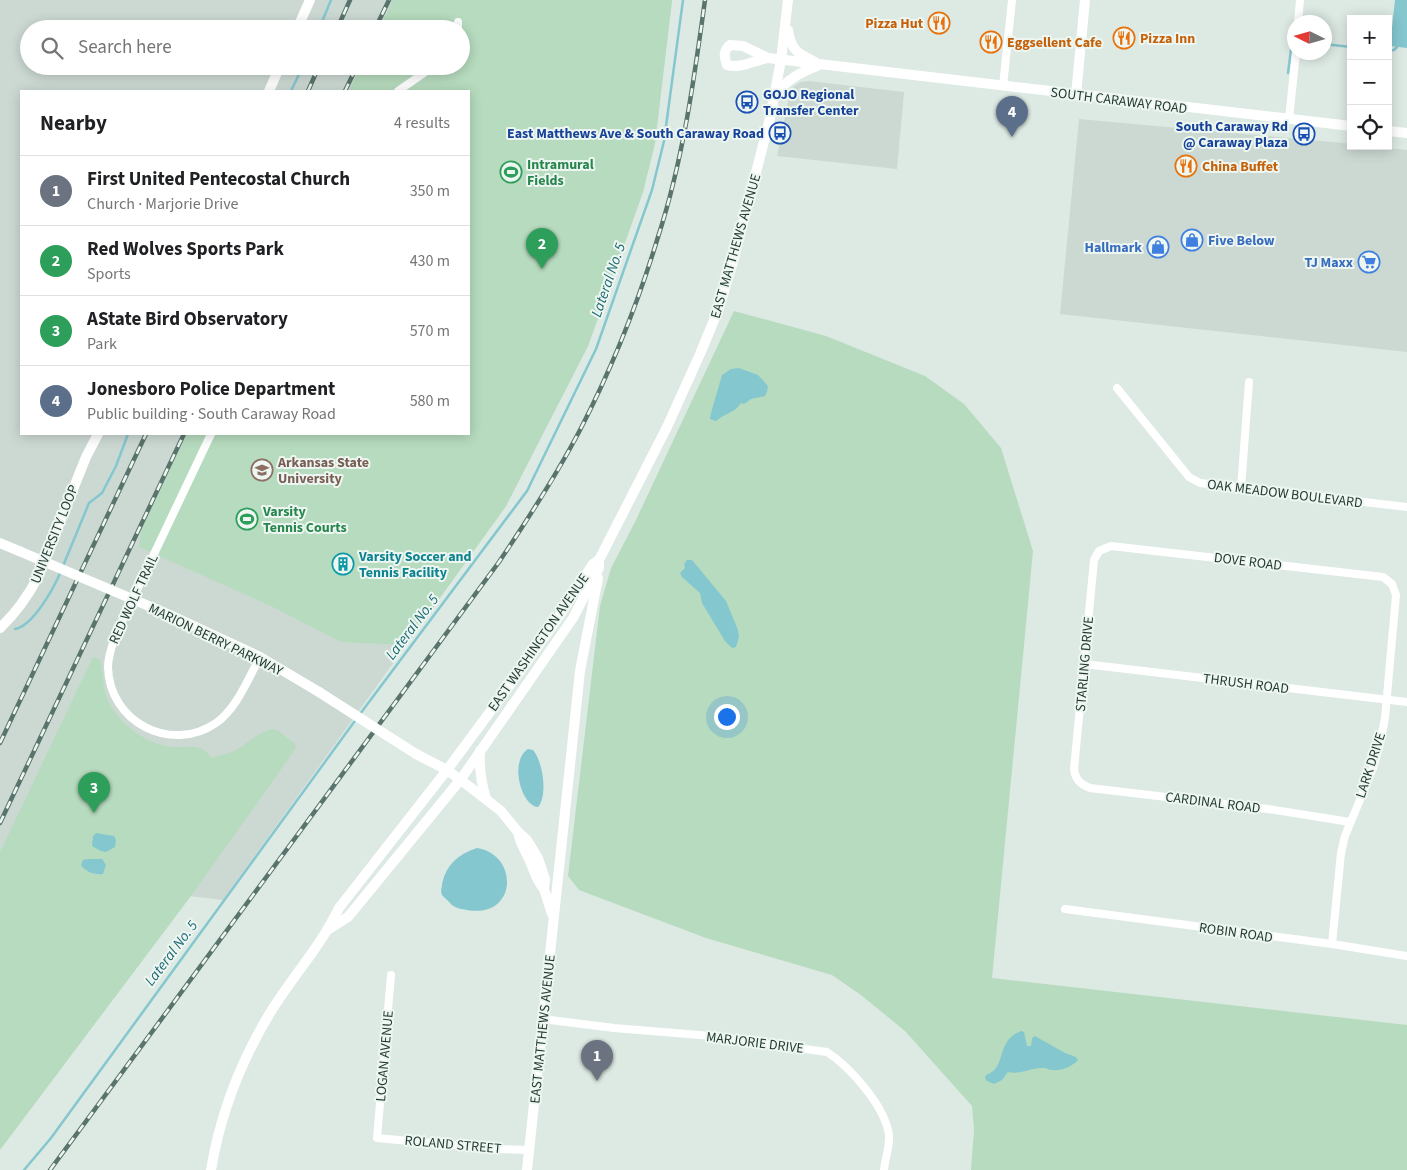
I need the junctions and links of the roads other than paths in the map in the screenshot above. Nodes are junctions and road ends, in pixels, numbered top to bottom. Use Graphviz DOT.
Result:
graph roads {
  1 [pos="310,0"];
  2 [pos="788,0"];
  3 [pos="1012,0"];
  4 [pos="1085,0"];
  5 [pos="1300,0"];
  6 [pos="786,14"];
  7 [pos="1299,15"];
  8 [pos="301,20"];
  9 [pos="768,58"];
  10 [pos="781,60"];
  11 [pos="1295,60"];
  12 [pos="821,65"];
  13 [pos="276,75"];
  14 [pos="421,75"];
  15 [pos="1003,86"];
  16 [pos="269,90"];
  17 [pos="399,90"];
  18 [pos="1076,95"];
  19 [pos="773,102"];
  20 [pos="1289,119"];
  21 [pos="1347,126"];
  22 [pos="1392,131"];
  23 [pos="1407,133"];
  24 [pos="1249,382"];
  25 [pos="1117,388"];
  26 [pos="98,435"];
  27 [pos="210,435"];
  28 [pos="1241,488"];
  29 [pos="1407,507"];
  30 [pos="0,543"];
  31 [pos="1101,550"];
  32 [pos="599,564"];
  33 [pos="1392,584"];
  34 [pos="0,628"];
  35 [pos="260,657"];
  36 [pos="1084,664"];
  37 [pos="1386,699"];
  38 [pos="1407,702"];
  39 [pos="480,751"];
  40 [pos="447,770"];
  41 [pos="460,779"];
  42 [pos="1078,781"];
  43 [pos="486,799"];
  44 [pos="1350,822"];
  45 [pos="1065,909"];
  46 [pos="554,918"];
  47 [pos="329,929"];
  48 [pos="1332,944"];
  49 [pos="1407,956"];
  50 [pos="391,975"];
  51 [pos="542,1019"];
  52 [pos="377,1138"];
  53 [pos="529,1150"];
  54 [pos="211,1170"];
  55 [pos="527,1170"];
  56 [pos="884,1170"];
  1 -- 8 [label="street"];
  2 -- 6 [label="street, EAST MATTHEWS AVENUE"];
  3 -- 15 [label="street"];
  4 -- 18 [label="street"];
  5 -- 7 [label="street"];
  6 -- 10 [label="street, EAST MATTHEWS AVENUE"];
  6 -- 12 [label="street"];
  9 -- 10 [label="street, SOUTH CARAWAY ROAD"];
  10 -- 12 [label="street, SOUTH CARAWAY ROAD"];
  10 -- 19 [label="street, EAST MATTHEWS AVENUE"];
  11 -- 20 [label="street"];
  12 -- 15 [label="street, SOUTH CARAWAY ROAD"];
  12 -- 19 [label="street"];
  13 -- 16 [label="street"];
  14 -- 17 [label="street"];
  15 -- 18 [label="street, SOUTH CARAWAY ROAD"];
  18 -- 20 [label="street, SOUTH CARAWAY ROAD"];
  19 -- 32 [label="street, EAST MATTHEWS AVENUE"];
  20 -- 21 [label="street, SOUTH CARAWAY ROAD"];
  22 -- 23 [label="street"];
  24 -- 28 [label="street"];
  25 -- 28 [label="street, OAK MEADOW BOULEVARD"];
  26 -- 34 [label="street, UNIVERSITY LOOP"];
  27 -- 35 [label="street, RED WOLF TRAIL"];
  28 -- 29 [label="street, OAK MEADOW BOULEVARD"];
  30 -- 35 [label="street, MARION BERRY PARKWAY, bridge"];
  31 -- 33 [label="street, DOVE ROAD"];
  31 -- 36 [label="street, STARLING DRIVE"];
  32 -- 39 [label="street, EAST WASHINGTON AVENUE"];
  32 -- 40 [label="street, EAST WASHINGTON AVENUE"];
  32 -- 46 [label="street"];
  33 -- 37 [label="street, LARK DRIVE"];
  35 -- 40 [label="street, MARION BERRY PARKWAY, bridge"];
  36 -- 37 [label="street, THRUSH ROAD"];
  36 -- 42 [label="street, STARLING DRIVE"];
  37 -- 38 [label="street, THRUSH ROAD"];
  37 -- 44 [label="street, LARK DRIVE"];
  39 -- 41 [label="street, EAST WASHINGTON AVENUE"];
  39 -- 43 [label="street"];
  40 -- 41 [label="street, EAST MATTHEWS AVENUE"];
  40 -- 47 [label="street, EAST WASHINGTON AVENUE"];
  41 -- 43 [label="street, EAST MATTHEWS AVENUE"];
  41 -- 47 [label="street, EAST WASHINGTON AVENUE"];
  42 -- 44 [label="street, CARDINAL ROAD"];
  43 -- 46 [label="street, EAST MATTHEWS AVENUE"];
  44 -- 48 [label="street, LARK DRIVE"];
  45 -- 48 [label="street, ROBIN ROAD"];
  46 -- 51 [label="street, EAST MATTHEWS AVENUE"];
  47 -- 54 [label="street, EAST WASHINGTON AVENUE"];
  48 -- 49 [label="street, ROBIN ROAD"];
  50 -- 52 [label="street, LOGAN AVENUE"];
  51 -- 53 [label="street, EAST MATTHEWS AVENUE"];
  51 -- 56 [label="street, MARJORIE DRIVE"];
  52 -- 53 [label="street, ROLAND STREET"];
  53 -- 55 [label="street, EAST MATTHEWS AVENUE"];
}
